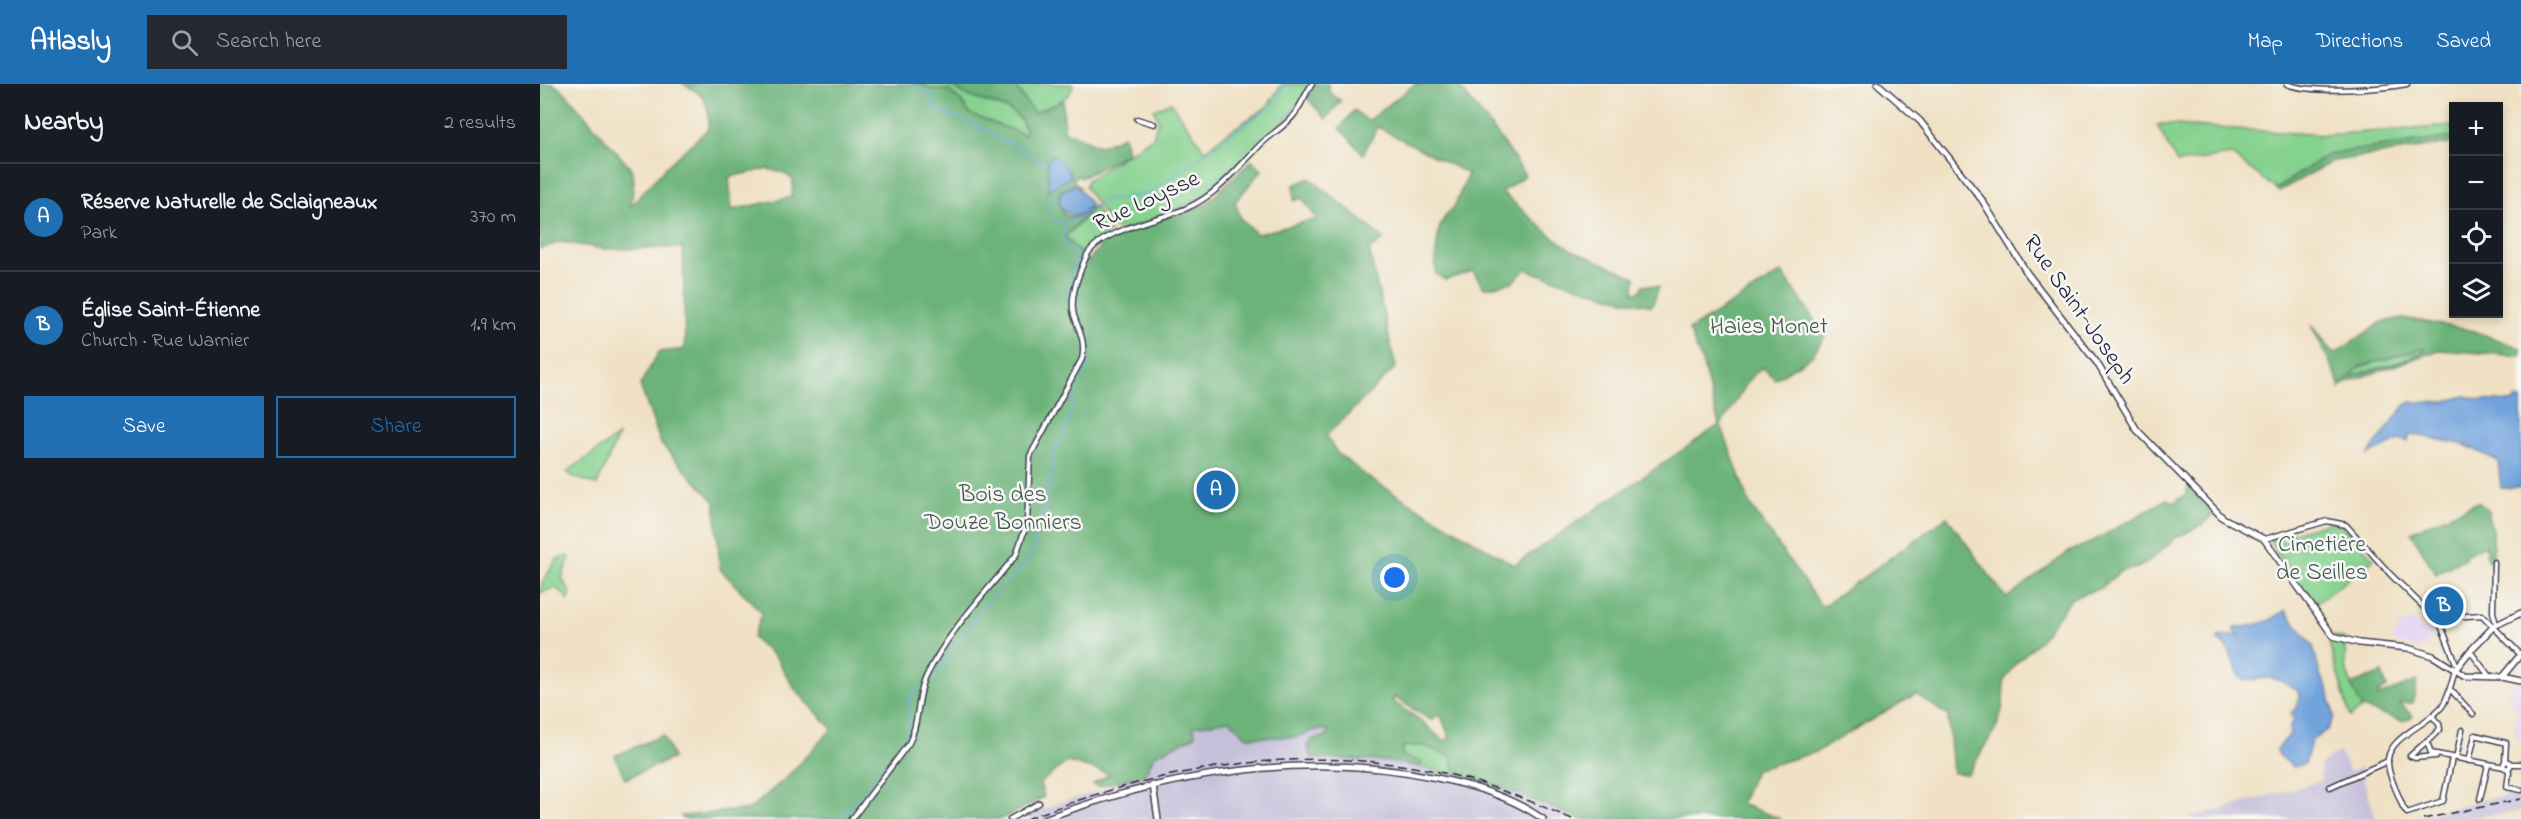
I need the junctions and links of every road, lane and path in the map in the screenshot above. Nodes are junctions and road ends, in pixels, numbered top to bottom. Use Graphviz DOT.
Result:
graph roads {
  1 [pos="1311,84"];
  2 [pos="1878,84"];
  3 [pos="2287,84"];
  4 [pos="2407,84"];
  5 [pos="1137,119"];
  6 [pos="1154,124"];
  7 [pos="2264,540"];
  8 [pos="2494,562"];
  9 [pos="2521,612"];
  10 [pos="2440,623"];
  11 [pos="2495,625"];
  12 [pos="2470,651"];
  13 [pos="2521,654"];
  14 [pos="2456,668"];
  15 [pos="2490,676"];
  16 [pos="2502,676"];
  17 [pos="2521,681"];
  18 [pos="2450,689"];
  19 [pos="2473,714"];
  20 [pos="2432,716"];
  21 [pos="2462,730"];
  22 [pos="2427,742"];
  23 [pos="2436,756"];
  24 [pos="2454,758"];
  25 [pos="2388,761"];
  26 [pos="2469,761"];
  27 [pos="2521,764"];
  28 [pos="2488,765"];
  29 [pos="2507,765"];
  30 [pos="1153,785"];
  31 [pos="2331,787"];
  32 [pos="2521,790"];
  33 [pos="2480,799"];
  34 [pos="1039,803"];
  35 [pos="852,819"];
  36 [pos="1010,819"];
  37 [pos="1044,819"];
  38 [pos="1158,819"];
  39 [pos="1543,819"];
  1 -- 35 [label="street, Rue Loysse"];
  2 -- 7 [label="street, Rue Saint-Joseph"];
  3 -- 4 [label="street"];
  5 -- 6 [label="street"];
  7 -- 10 [label="street"];
  7 -- 14 [label="street"];
  8 -- 11 [label="street"];
  9 -- 11 [label="street"];
  10 -- 11 [label="street"];
  10 -- 14 [label="street"];
  11 -- 12 [label="street"];
  11 -- 13 [label="street"];
  12 -- 14 [label="street"];
  12 -- 15 [label="street"];
  13 -- 16 [label="street"];
  14 -- 15 [label="street"];
  14 -- 18 [label="street"];
  15 -- 16 [label="street"];
  16 -- 17 [label="street"];
  18 -- 19 [label="street"];
  18 -- 20 [label="street"];
  20 -- 22 [label="street"];
  20 -- 25 [label="street"];
  21 -- 24 [label="street"];
  22 -- 23 [label="street"];
  22 -- 23 [label="street"];
  23 -- 24 [label="street"];
  24 -- 25 [label="street"];
  24 -- 26 [label="street"];
  25 -- 31 [label="street"];
  26 -- 28 [label="street"];
  26 -- 29 [label="street"];
  27 -- 29 [label="street"];
  28 -- 29 [label="street"];
  28 -- 33 [label="street"];
  29 -- 32 [label="street"];
  30 -- 37 [label="street"];
  30 -- 38 [label="street"];
  30 -- 39 [label="street"];
  34 -- 36 [label="street"];
}
